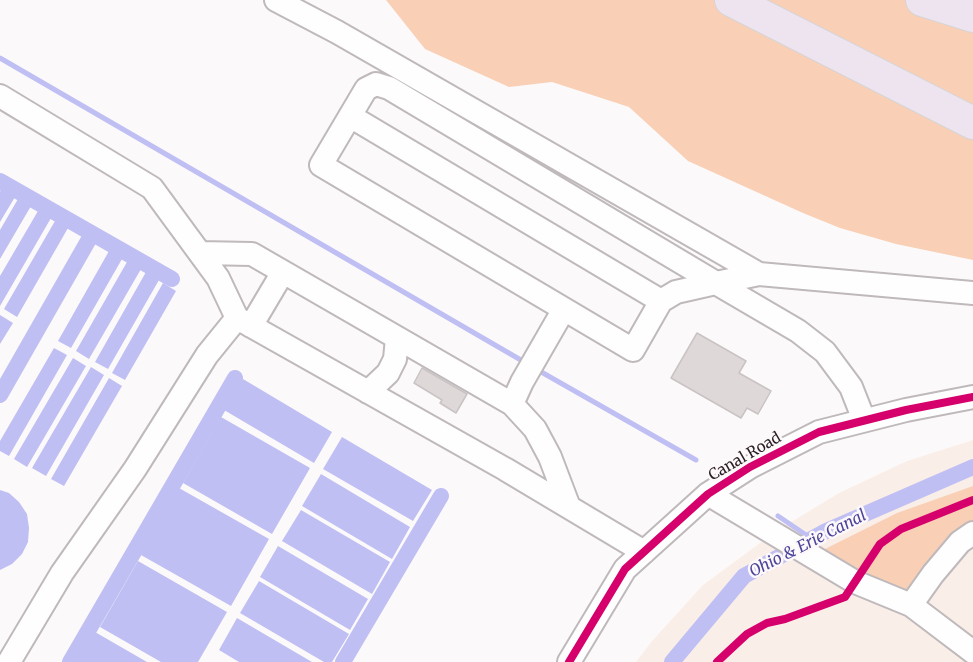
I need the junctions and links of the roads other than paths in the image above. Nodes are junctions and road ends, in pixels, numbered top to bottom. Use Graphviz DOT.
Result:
graph roads {
  1 [pos="276,0"];
  2 [pos="731,0"];
  3 [pos="922,0"];
  4 [pos="973,16"];
  5 [pos="0,96"];
  6 [pos="350,116"];
  7 [pos="973,123"];
  8 [pos="200,253"];
  9 [pos="283,272"];
  10 [pos="759,274"];
  11 [pos="716,283"];
  12 [pos="973,292"];
  13 [pos="661,301"];
  14 [pos="564,309"];
  15 [pos="244,322"];
  16 [pos="397,338"];
  17 [pos="368,392"];
  18 [pos="973,397"];
  19 [pos="512,404"];
  20 [pos="864,420"];
  21 [pos="708,494"];
  22 [pos="569,507"];
  23 [pos="973,533"];
  24 [pos="644,552"];
  25 [pos="911,604"];
  26 [pos="973,651"];
  27 [pos="9,662"];
  28 [pos="569,662"];
  1 -- 10 [label="street"];
  2 -- 7 [label="highway"];
  3 -- 4 [label="highway"];
  5 -- 8 [label="street"];
  6 -- 11 [label="street"];
  6 -- 13 [label="street"];
  6 -- 14 [label="street"];
  8 -- 9 [label="street"];
  8 -- 15 [label="street"];
  9 -- 15 [label="street"];
  9 -- 16 [label="street"];
  10 -- 11 [label="street"];
  10 -- 12 [label="street"];
  11 -- 13 [label="street"];
  11 -- 20 [label="street"];
  13 -- 14 [label="street"];
  14 -- 19 [label="street"];
  15 -- 17 [label="street"];
  15 -- 27 [label="street"];
  16 -- 17 [label="street"];
  16 -- 19 [label="street"];
  17 -- 22 [label="street"];
  18 -- 20 [label="street, Canal Road"];
  19 -- 22 [label="street"];
  20 -- 21 [label="street, Canal Road"];
  21 -- 24 [label="street, Canal Road"];
  21 -- 25 [label="street"];
  22 -- 24 [label="street"];
  23 -- 25 [label="street"];
  24 -- 28 [label="street, Canal Road"];
  25 -- 26 [label="street"];
}
